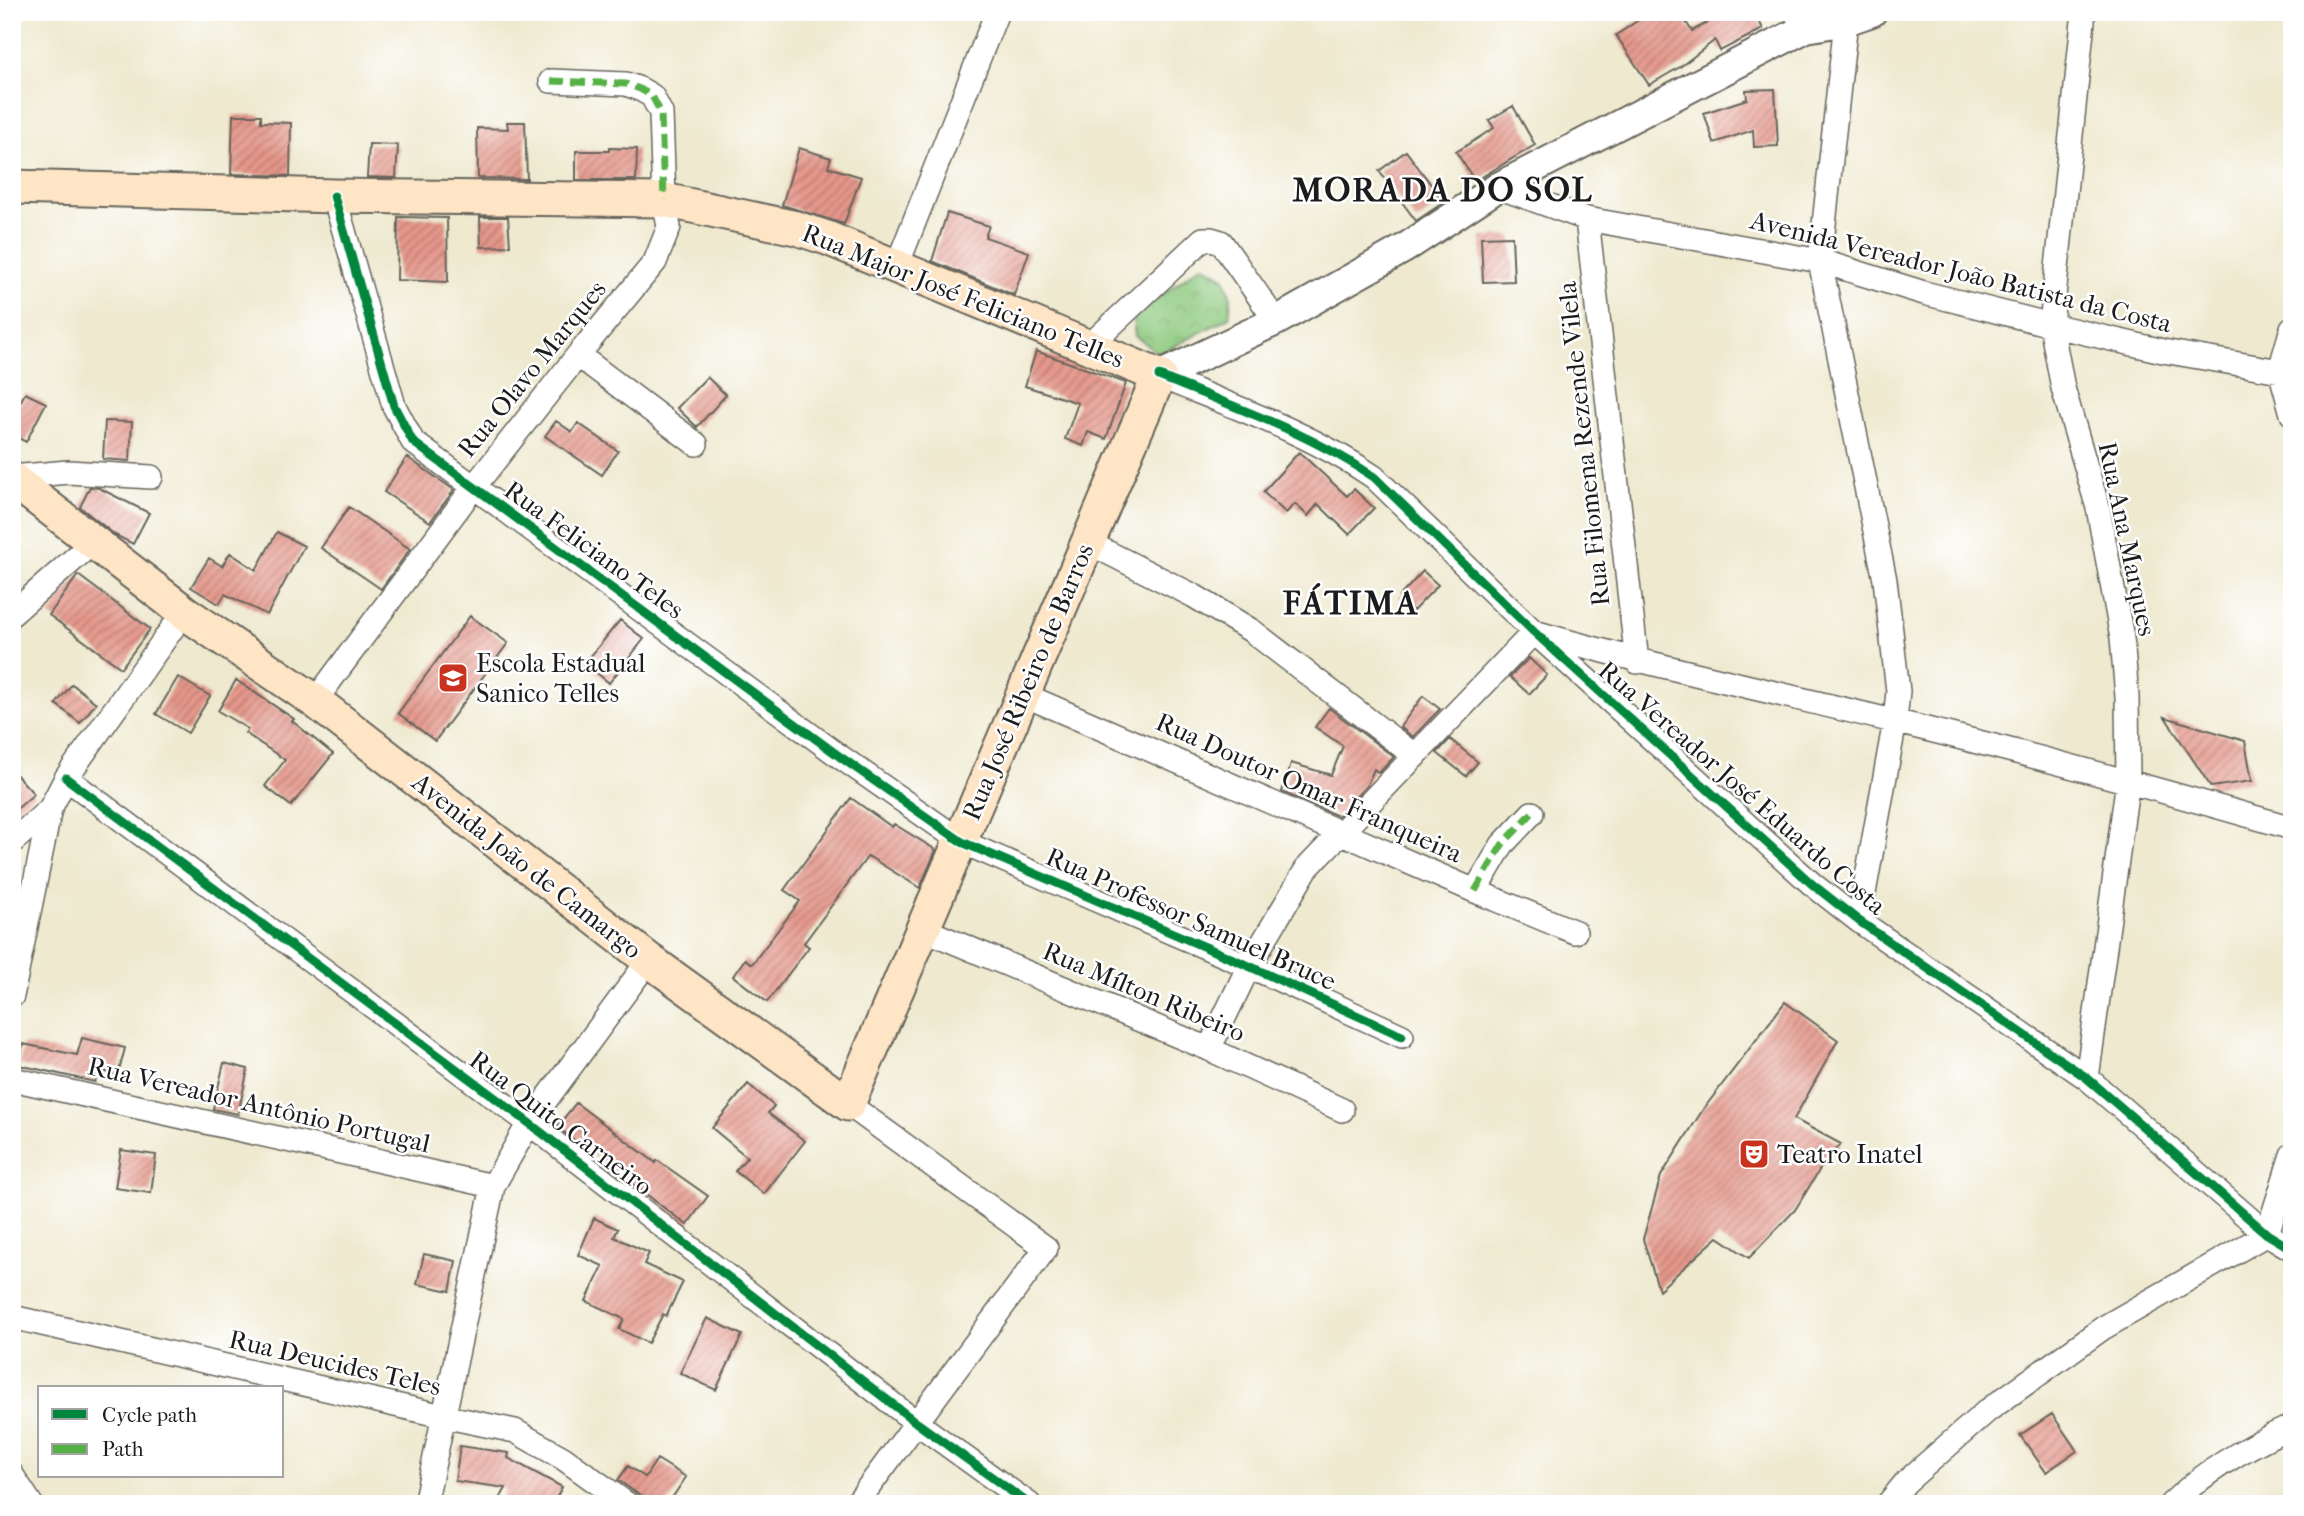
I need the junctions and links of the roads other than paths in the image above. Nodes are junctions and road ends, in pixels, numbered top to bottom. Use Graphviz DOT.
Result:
graph roads {
  1 [pos="997,12"];
  2 [pos="2084,12"];
  3 [pos="1859,17"];
  4 [pos="1800,20"];
  5 [pos="551,81"];
  6 [pos="12,187"];
  7 [pos="1498,187"];
  8 [pos="334,196"];
  9 [pos="664,200"];
  10 [pos="1587,219"];
  11 [pos="1820,261"];
  12 [pos="896,268"];
  13 [pos="1276,321"];
  14 [pos="2051,326"];
  15 [pos="2292,328"];
  16 [pos="1088,347"];
  17 [pos="578,355"];
  18 [pos="2286,372"];
  19 [pos="1159,376"];
  20 [pos="2292,414"];
  21 [pos="696,444"];
  22 [pos="151,477"];
  23 [pos="12,478"];
  24 [pos="472,488"];
  25 [pos="1087,542"];
  26 [pos="92,543"];
  27 [pos="184,612"];
  28 [pos="12,614"];
  29 [pos="1534,632"];
  30 [pos="1637,662"];
  31 [pos="1022,694"];
  32 [pos="316,701"];
  33 [pos="1895,721"];
  34 [pos="1415,756"];
  35 [pos="66,778"];
  36 [pos="2128,780"];
  37 [pos="50,810"];
  38 [pos="1532,813"];
  39 [pos="2292,828"];
  40 [pos="1343,833"];
  41 [pos="12,842"];
  42 [pos="962,842"];
  43 [pos="1475,891"];
  44 [pos="1858,921"];
  45 [pos="923,929"];
  46 [pos="1574,932"];
  47 [pos="649,960"];
  48 [pos="1249,966"];
  49 [pos="12,996"];
  50 [pos="1402,1036"];
  51 [pos="1209,1049"];
  52 [pos="2087,1078"];
  53 [pos="12,1079"];
  54 [pos="848,1104"];
  55 [pos="1342,1110"];
  56 [pos="528,1123"];
  57 [pos="2292,1155"];
  58 [pos="494,1186"];
  59 [pos="2267,1234"];
  60 [pos="2292,1249"];
  61 [pos="12,1317"];
  62 [pos="443,1416"];
  63 [pos="917,1423"];
  64 [pos="2292,1426"];
  65 [pos="12,1475"];
  66 [pos="32,1504"];
  67 [pos="425,1504"];
  68 [pos="627,1504"];
  69 [pos="856,1504"];
  70 [pos="1028,1504"];
  71 [pos="1888,1504"];
  72 [pos="2171,1504"];
  1 -- 12 [label="street"];
  2 -- 14 [label="street, Rua Ana Marques"];
  3 -- 4 [label="street"];
  3 -- 11 [label="street"];
  4 -- 7 [label="street"];
  5 -- 9 [label="street, Rua Olavo Marques"];
  6 -- 8 [label="main road, Rua Major José Feliciano Telles"];
  7 -- 10 [label="street, Avenida Vereador João Batista da Costa"];
  7 -- 13 [label="street"];
  8 -- 9 [label="main road, Rua Major José Feliciano Telles"];
  8 -- 24 [label="street, Rua Feliciano Teles"];
  9 -- 12 [label="main road, Rua Major José Feliciano Telles"];
  9 -- 17 [label="street, Rua Olavo Marques"];
  10 -- 11 [label="street, Avenida Vereador João Batista da Costa"];
  10 -- 30 [label="street, Rua Filomena Rezende Vilela"];
  11 -- 14 [label="street, Avenida Vereador João Batista da Costa"];
  11 -- 33 [label="street"];
  12 -- 16 [label="main road, Rua Major José Feliciano Telles"];
  13 -- 16 [label="street"];
  13 -- 19 [label="street"];
  14 -- 18 [label="street, Avenida Vereador João Batista da Costa"];
  14 -- 36 [label="street, Rua Ana Marques"];
  15 -- 18 [label="street"];
  16 -- 19 [label="main road, Rua Major José Feliciano Telles"];
  17 -- 21 [label="street"];
  17 -- 24 [label="street, Rua Olavo Marques"];
  18 -- 20 [label="street"];
  19 -- 25 [label="main road, Rua José Ribeiro de Barros"];
  19 -- 29 [label="street, Rua Vereador José Eduardo Costa"];
  22 -- 23 [label="street"];
  23 -- 26 [label="main road, Avenida João de Camargo"];
  24 -- 32 [label="street, Rua Olavo Marques"];
  24 -- 42 [label="street, Rua Feliciano Teles"];
  25 -- 31 [label="main road, Rua José Ribeiro de Barros"];
  25 -- 34 [label="street"];
  26 -- 27 [label="main road, Avenida João de Camargo"];
  26 -- 28 [label="street"];
  27 -- 32 [label="main road, Avenida João de Camargo"];
  27 -- 35 [label="street"];
  29 -- 30 [label="street"];
  29 -- 34 [label="street"];
  29 -- 44 [label="street, Rua Vereador José Eduardo Costa"];
  30 -- 33 [label="street"];
  31 -- 40 [label="street, Rua Doutor Omar Franqueira"];
  31 -- 42 [label="main road, Rua José Ribeiro de Barros"];
  32 -- 47 [label="main road, Avenida João de Camargo"];
  33 -- 36 [label="street"];
  33 -- 44 [label="street"];
  34 -- 40 [label="street"];
  35 -- 37 [label="street"];
  35 -- 56 [label="street, Rua Quito Carneiro"];
  36 -- 39 [label="street"];
  36 -- 52 [label="street, Rua Ana Marques"];
  37 -- 41 [label="street"];
  37 -- 49 [label="street"];
  38 -- 43 [label="street"];
  40 -- 43 [label="street, Rua Doutor Omar Franqueira"];
  40 -- 48 [label="street"];
  42 -- 45 [label="main road, Rua José Ribeiro de Barros"];
  42 -- 48 [label="street, Rua Professor Samuel Bruce"];
  43 -- 46 [label="street, Rua Doutor Omar Franqueira"];
  44 -- 52 [label="street, Rua Vereador José Eduardo Costa"];
  45 -- 51 [label="street, Rua Mílton Ribeiro"];
  45 -- 54 [label="main road, Rua José Ribeiro de Barros"];
  47 -- 54 [label="main road, Avenida João de Camargo"];
  47 -- 56 [label="street"];
  48 -- 50 [label="street, Rua Professor Samuel Bruce"];
  48 -- 51 [label="street"];
  51 -- 55 [label="street, Rua Mílton Ribeiro"];
  52 -- 59 [label="street, Rua Vereador José Eduardo Costa"];
  53 -- 58 [label="street, Rua Vereador Antônio Portugal"];
  54 -- 63 [label="street, Avenida João de Camargo"];
  56 -- 58 [label="street"];
  56 -- 63 [label="street, Rua Quito Carneiro"];
  57 -- 59 [label="street"];
  58 -- 62 [label="street"];
  59 -- 60 [label="street, Rua Vereador José Eduardo Costa"];
  59 -- 71 [label="street"];
  61 -- 62 [label="street, Rua Deucides Teles"];
  62 -- 67 [label="street"];
  62 -- 68 [label="street, Rua Deucides Teles"];
  63 -- 69 [label="street"];
  63 -- 70 [label="street, Rua Quito Carneiro"];
  64 -- 72 [label="street"];
  65 -- 66 [label="street"];
}
